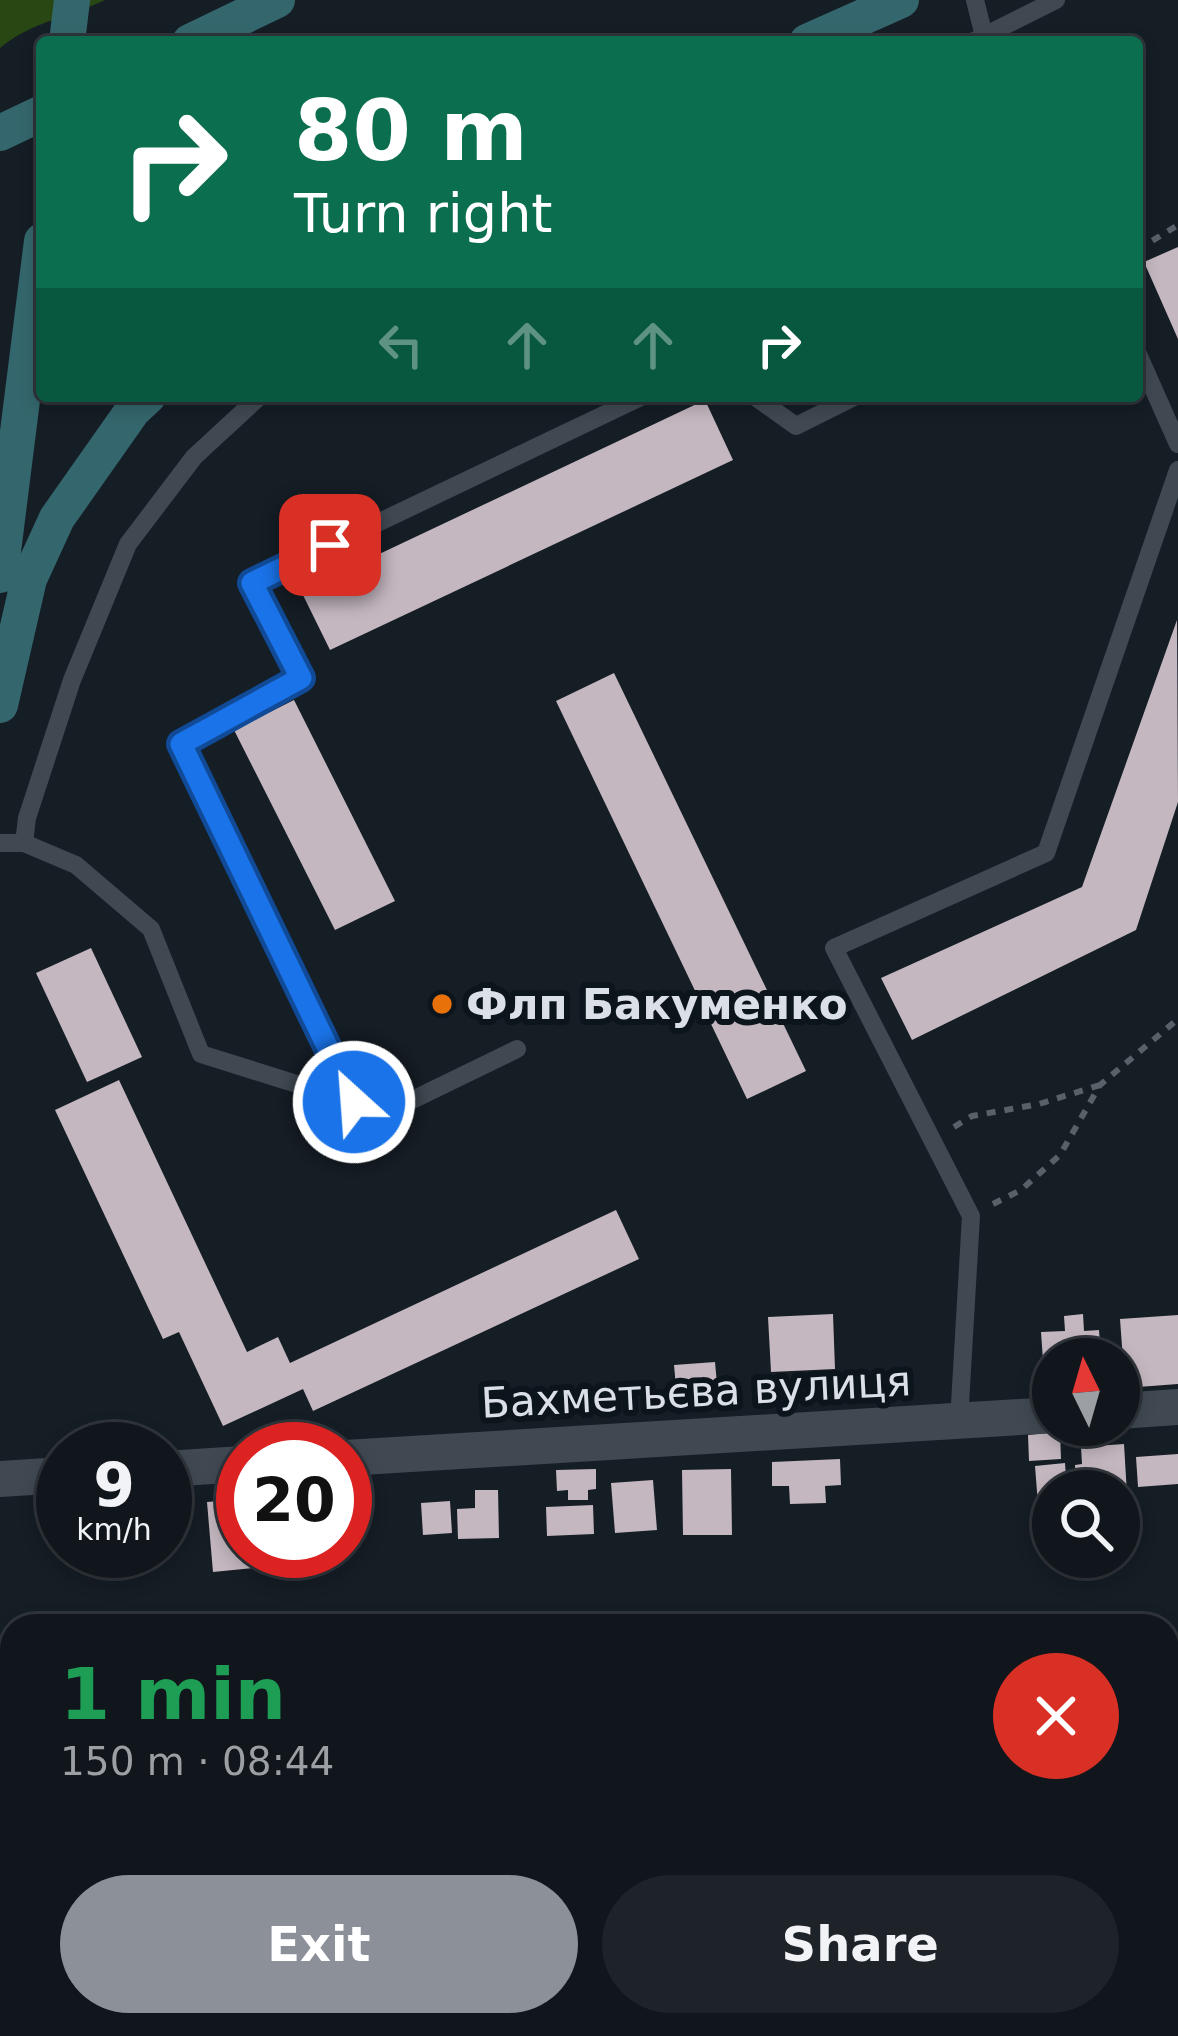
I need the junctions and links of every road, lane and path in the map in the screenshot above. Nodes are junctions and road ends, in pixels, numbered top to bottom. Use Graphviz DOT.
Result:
graph roads {
  1 [pos="72,0"];
  2 [pos="237,0"];
  3 [pos="277,0"];
  4 [pos="901,0"];
  5 [pos="975,0"];
  6 [pos="1056,0"];
  7 [pos="68,36"];
  8 [pos="202,36"];
  9 [pos="257,36"];
  10 [pos="820,36"];
  11 [pos="978,36"];
  12 [pos="984,36"];
  13 [pos="36,116"];
  14 [pos="0,134"];
  15 [pos="1178,225"];
  16 [pos="1143,246"];
  17 [pos="36,289"];
  18 [pos="1143,365"];
  19 [pos="142,402"];
  20 [pos="254,402"];
  21 [pos="631,402"];
  22 [pos="762,402"];
  23 [pos="844,402"];
  24 [pos="1178,444"];
  25 [pos="1178,470"];
  26 [pos="0,575"];
  27 [pos="0,704"];
  28 [pos="0,843"];
  29 [pos="24,843"];
  30 [pos="1178,1019"];
  31 [pos="517,1049"];
  32 [pos="1100,1085"];
  33 [pos="354,1102"];
  34 [pos="931,1142"];
  35 [pos="971,1216"];
  36 [pos="1178,1407"];
  37 [pos="1140,1410"];
  38 [pos="1032,1416"];
  39 [pos="959,1421"];
  40 [pos="372,1456"];
  41 [pos="36,1477"];
  42 [pos="0,1479"];
  1 -- 7 [label="main road"];
  2 -- 9 [label="main road"];
  3 -- 8 [label="main road"];
  4 -- 10 [label="main road"];
  5 -- 11 [label="lane"];
  6 -- 12 [label="lane"];
  13 -- 14 [label="main road"];
  15 -- 16 [label="path"];
  17 -- 26 [label="main road"];
  18 -- 24 [label="lane"];
  19 -- 27 [label="main road"];
  20 -- 29 [label="lane"];
  21 -- 33 [label="lane"];
  22 -- 23 [label="lane"];
  25 -- 34 [label="lane"];
  28 -- 29 [label="lane"];
  29 -- 33 [label="lane"];
  30 -- 32 [label="path"];
  31 -- 33 [label="lane"];
  32 -- 34 [label="path"];
  32 -- 35 [label="path"];
  34 -- 35 [label="lane"];
  35 -- 39 [label="lane"];
  36 -- 37 [label="street"];
  38 -- 39 [label="street, Бахметьєва вулиця"];
  39 -- 40 [label="street, Бахметьєва вулиця"];
  41 -- 42 [label="street"];
}
